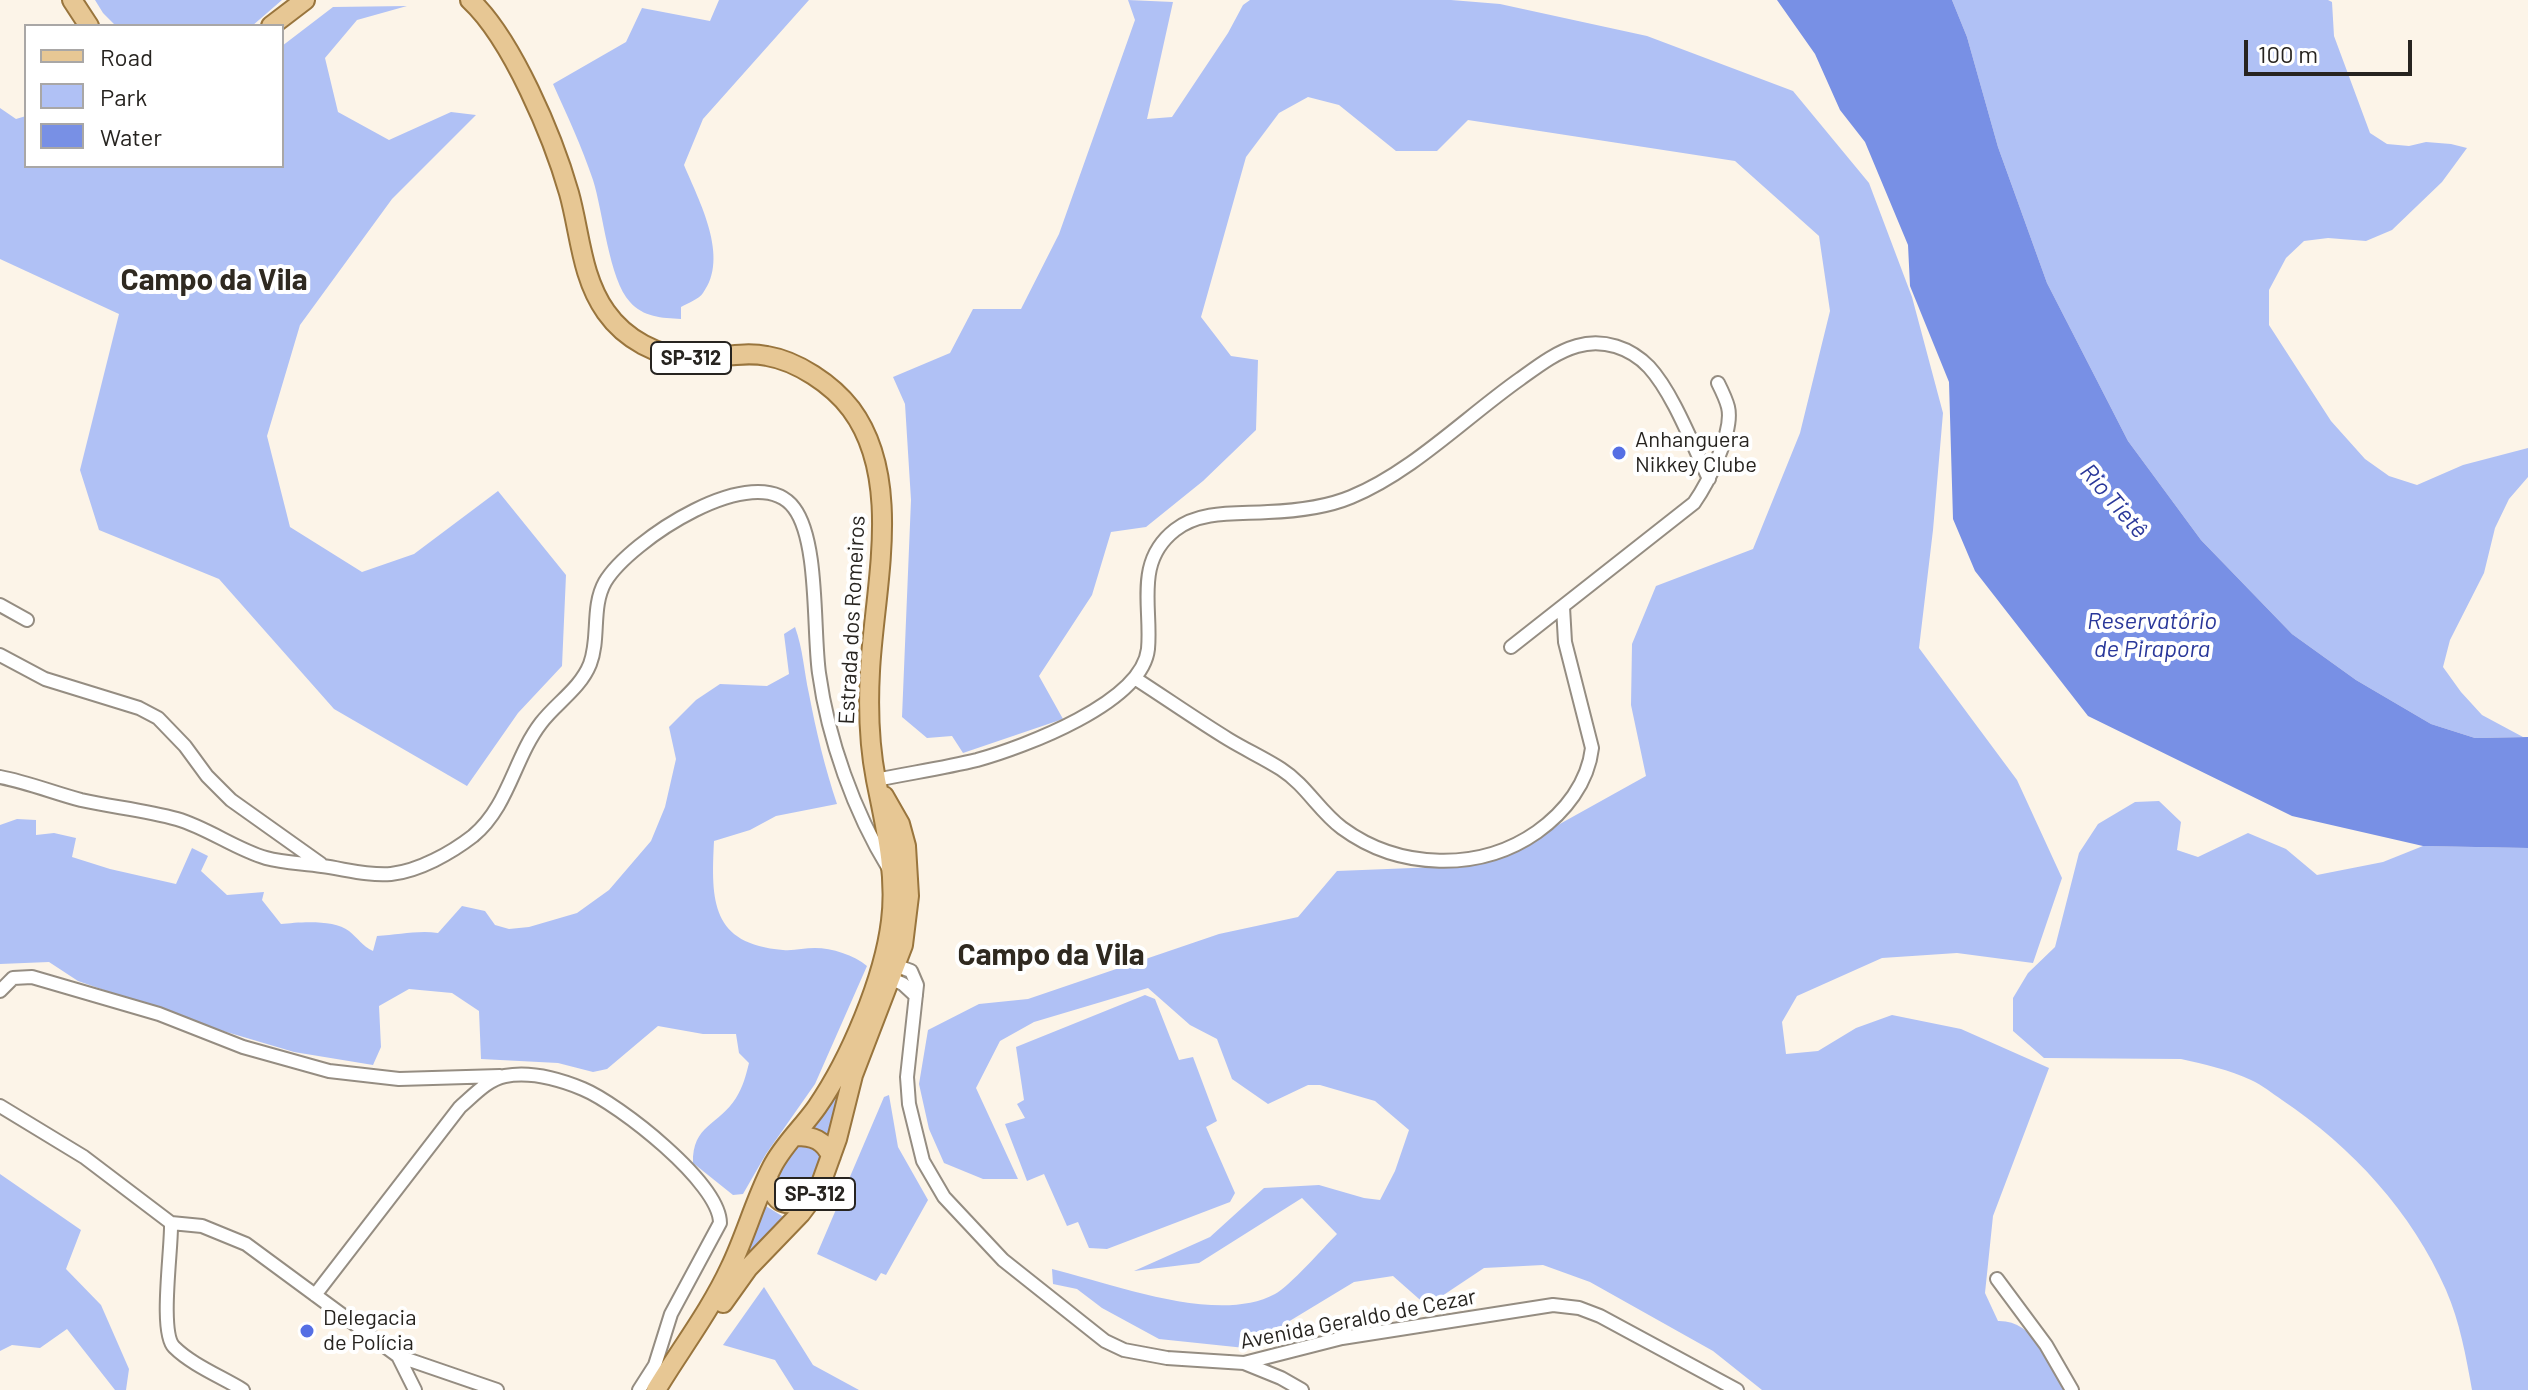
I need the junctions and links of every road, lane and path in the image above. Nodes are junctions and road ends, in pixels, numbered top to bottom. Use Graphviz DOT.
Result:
graph roads {
  1 [pos="72,0"];
  2 [pos="305,0"];
  3 [pos="470,0"];
  4 [pos="88,24"];
  5 [pos="274,24"];
  6 [pos="1718,383"];
  7 [pos="1709,479"];
  8 [pos="0,605"];
  9 [pos="1563,607"];
  10 [pos="27,620"];
  11 [pos="1511,647"];
  12 [pos="0,655"];
  13 [pos="1136,679"];
  14 [pos="0,777"];
  15 [pos="877,783"];
  16 [pos="324,866"];
  17 [pos="892,873"];
  18 [pos="909,896"];
  19 [pos="887,970"];
  20 [pos="0,991"];
  21 [pos="503,1076"];
  22 [pos="0,1106"];
  23 [pos="796,1136"];
  24 [pos="831,1156"];
  25 [pos="768,1177"];
  26 [pos="810,1200"];
  27 [pos="171,1223"];
  28 [pos="1997,1279"];
  29 [pos="315,1295"];
  30 [pos="398,1356"];
  31 [pos="675,1359"];
  32 [pos="1244,1363"];
  33 [pos="655,1365"];
  34 [pos="243,1390"];
  35 [pos="415,1390"];
  36 [pos="497,1390"];
  37 [pos="639,1390"];
  38 [pos="656,1390"];
  39 [pos="668,1390"];
  40 [pos="1302,1390"];
  41 [pos="1737,1390"];
  42 [pos="2072,1390"];
  1 -- 4 [label="main road"];
  2 -- 5 [label="main road"];
  3 -- 15 [label="main road, Estrada dos Romeiros / SP-312"];
  6 -- 7 [label="street"];
  7 -- 9 [label="street"];
  7 -- 13 [label="street"];
  8 -- 10 [label="street"];
  9 -- 11 [label="street"];
  9 -- 13 [label="street"];
  12 -- 16 [label="street"];
  13 -- 15 [label="street"];
  14 -- 16 [label="street"];
  15 -- 17 [label="main road, Estrada dos Romeiros / SP-312"];
  15 -- 18 [label="main road, Estrada dos Romeiros / SP-312"];
  16 -- 17 [label="street"];
  17 -- 18 [label="street"];
  17 -- 19 [label="main road, Estrada dos Romeiros / SP-312"];
  18 -- 19 [label="main road, Estrada dos Romeiros / SP-312"];
  19 -- 23 [label="main road, Estrada dos Romeiros / SP-312"];
  19 -- 24 [label="main road, Estrada dos Romeiros / SP-312"];
  19 -- 32 [label="street, Avenida Geraldo de Cezar"];
  20 -- 21 [label="street"];
  21 -- 29 [label="street"];
  21 -- 33 [label="street"];
  22 -- 27 [label="street"];
  23 -- 24 [label="main road"];
  23 -- 25 [label="main road, Estrada dos Romeiros / SP-312"];
  24 -- 26 [label="main road, Estrada dos Romeiros / SP-312"];
  25 -- 26 [label="main road"];
  25 -- 31 [label="main road, Estrada dos Romeiros / SP-312"];
  26 -- 39 [label="main road, Estrada dos Romeiros / SP-312"];
  27 -- 29 [label="street"];
  27 -- 34 [label="street"];
  28 -- 42 [label="street"];
  29 -- 30 [label="street"];
  30 -- 35 [label="street"];
  30 -- 36 [label="street"];
  31 -- 33 [label="street"];
  31 -- 38 [label="main road, Estrada dos Romeiros / SP-312"];
  32 -- 40 [label="street"];
  32 -- 41 [label="street, Avenida Geraldo de Cezar"];
  33 -- 37 [label="street"];
}
